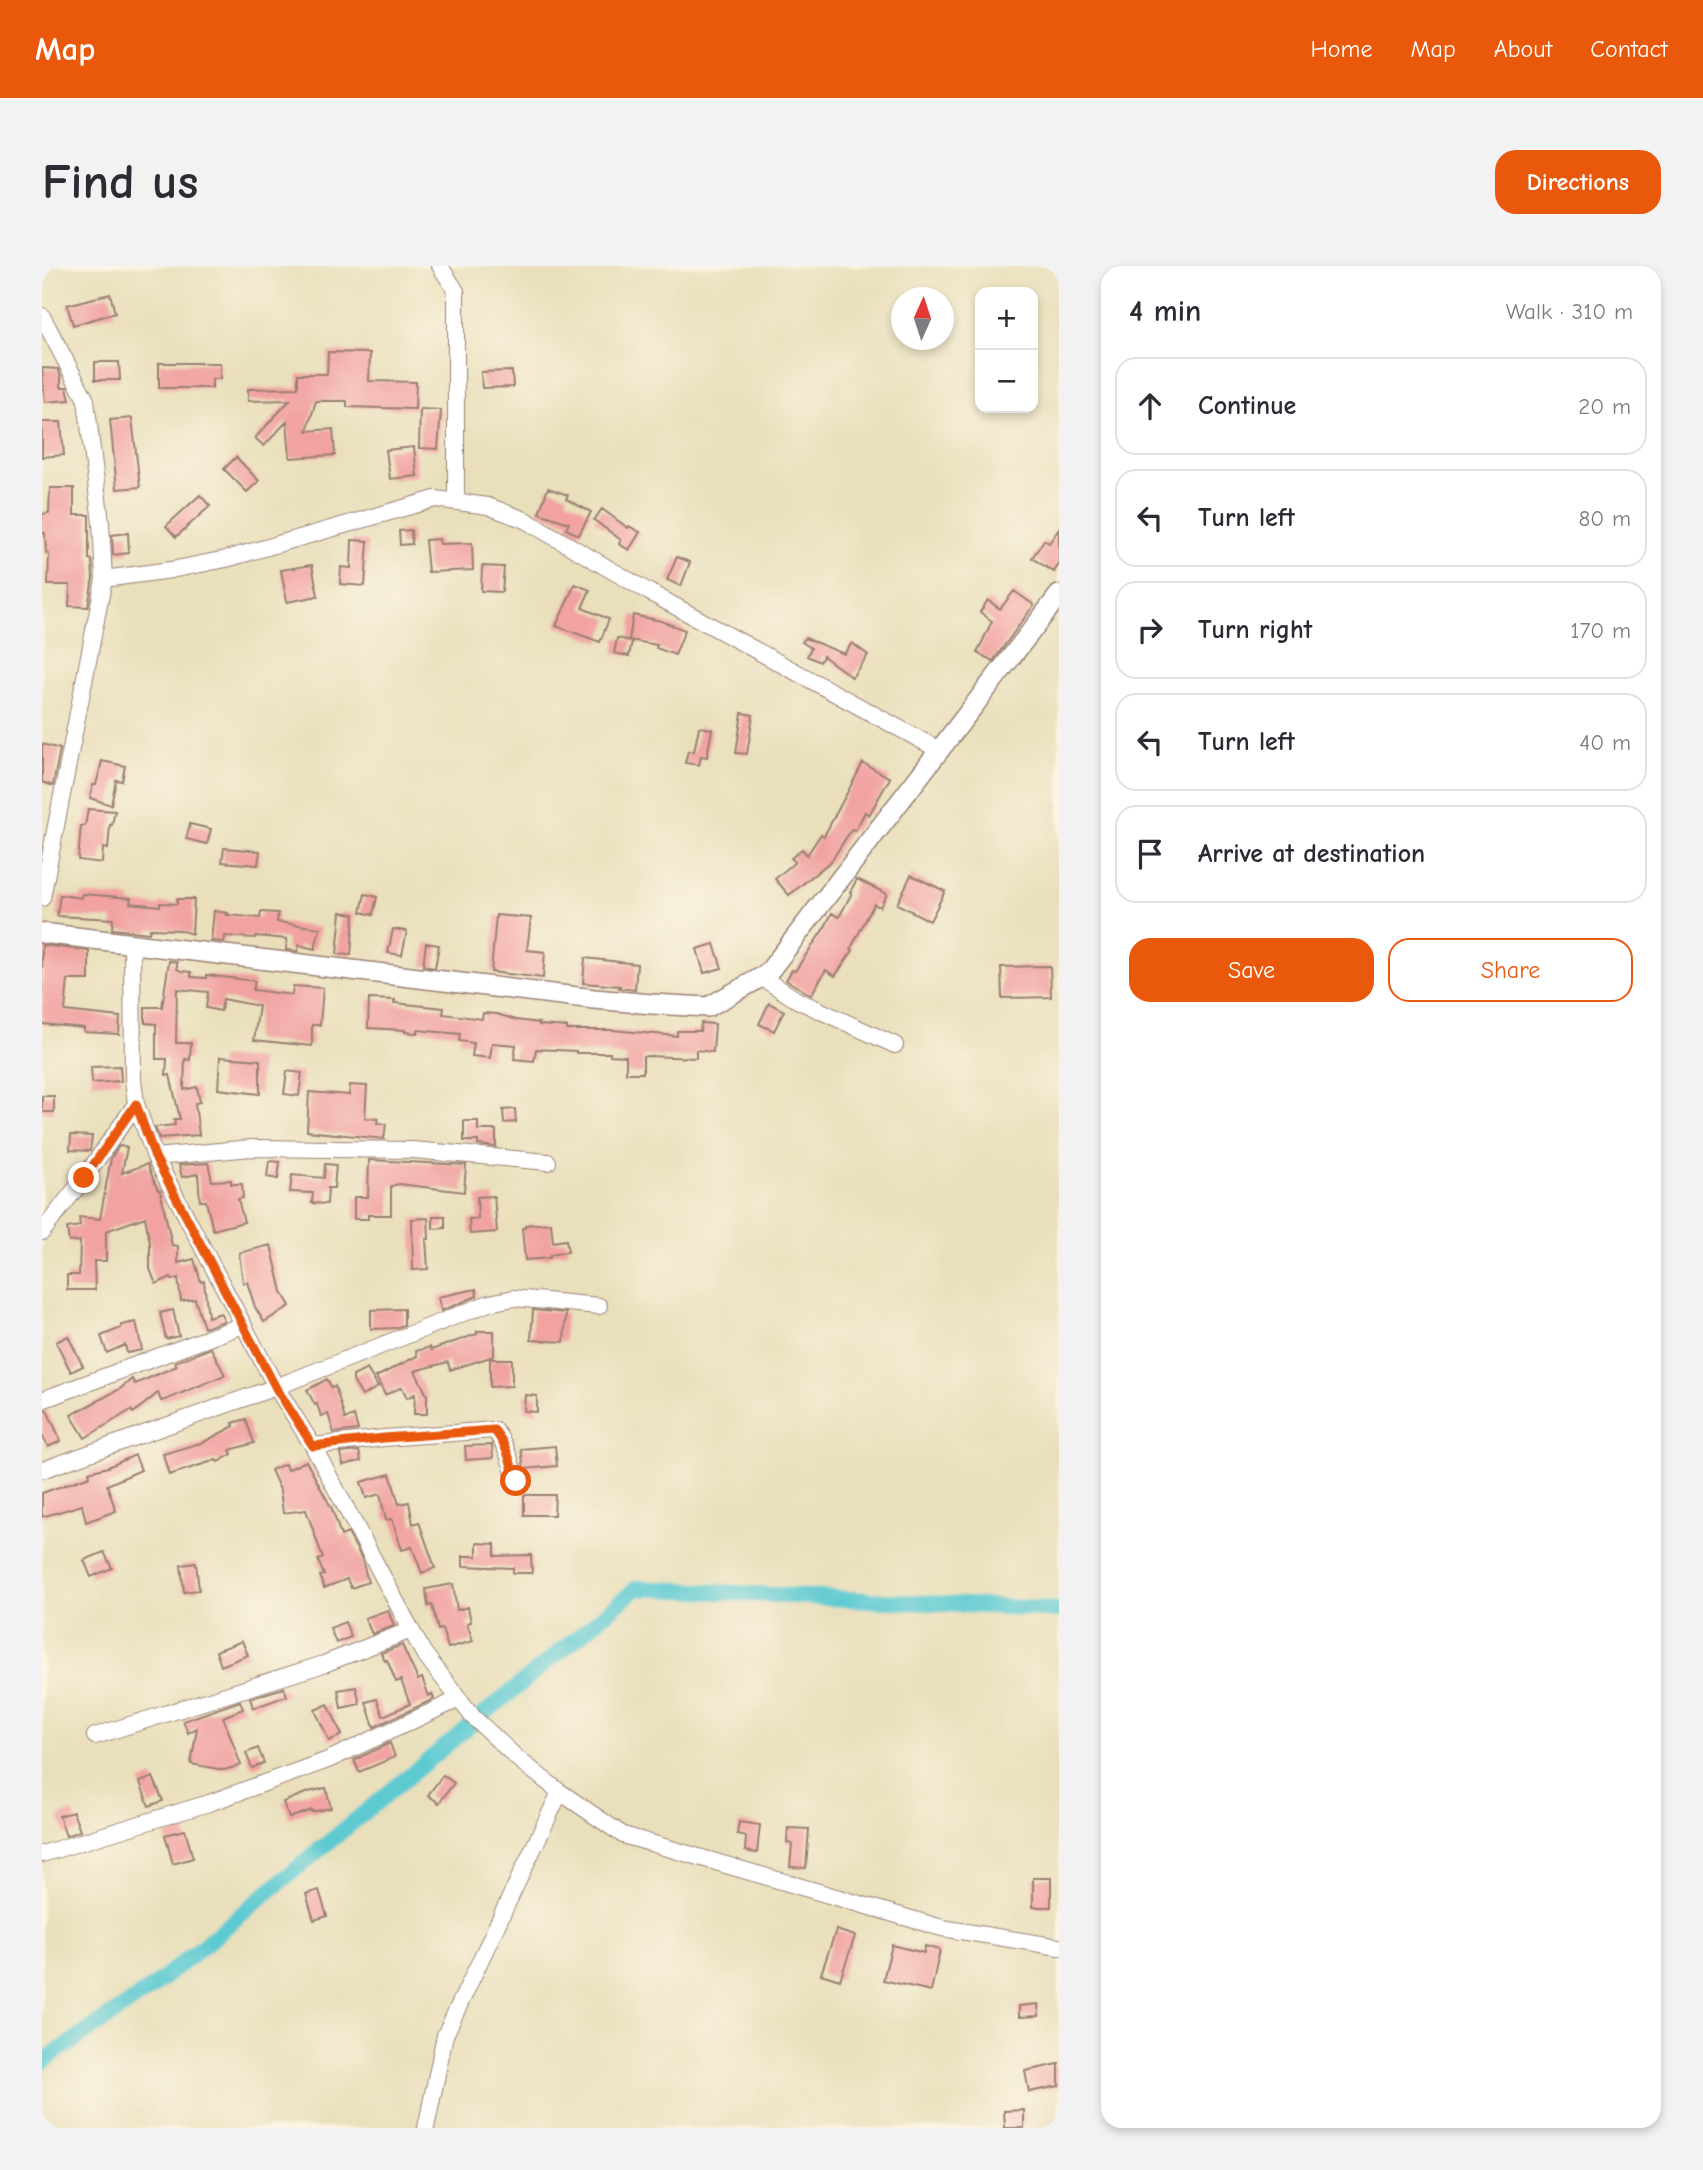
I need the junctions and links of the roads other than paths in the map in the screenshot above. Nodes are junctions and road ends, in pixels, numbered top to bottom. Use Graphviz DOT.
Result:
graph roads {
  1 [pos="440,266"];
  2 [pos="42,316"];
  3 [pos="456,502"];
  4 [pos="104,579"];
  5 [pos="1059,595"];
  6 [pos="939,750"];
  7 [pos="42,898"];
  8 [pos="42,933"];
  9 [pos="132,945"];
  10 [pos="761,977"];
  11 [pos="895,1045"];
  12 [pos="136,1104"];
  13 [pos="155,1157"];
  14 [pos="548,1162"];
  15 [pos="42,1232"];
  16 [pos="599,1306"];
  17 [pos="243,1325"];
  18 [pos="276,1388"];
  19 [pos="42,1400"];
  20 [pos="313,1446"];
  21 [pos="42,1470"];
  22 [pos="516,1481"];
  23 [pos="411,1630"];
  24 [pos="459,1699"];
  25 [pos="95,1736"];
  26 [pos="560,1792"];
  27 [pos="42,1854"];
  28 [pos="1059,1947"];
  29 [pos="426,2128"];
  1 -- 3 [label="street"];
  2 -- 4 [label="street"];
  3 -- 4 [label="street"];
  3 -- 6 [label="street"];
  4 -- 7 [label="street"];
  5 -- 6 [label="street"];
  6 -- 10 [label="street"];
  8 -- 9 [label="street"];
  9 -- 10 [label="street"];
  9 -- 12 [label="street"];
  10 -- 11 [label="street"];
  12 -- 13 [label="street"];
  12 -- 15 [label="street"];
  13 -- 14 [label="street"];
  13 -- 17 [label="street"];
  16 -- 18 [label="street"];
  17 -- 18 [label="street"];
  17 -- 19 [label="street"];
  18 -- 20 [label="street"];
  18 -- 21 [label="street"];
  20 -- 22 [label="street"];
  20 -- 23 [label="street"];
  23 -- 24 [label="street"];
  23 -- 25 [label="street"];
  24 -- 26 [label="street"];
  24 -- 27 [label="street"];
  26 -- 28 [label="street"];
  26 -- 29 [label="street"];
}
